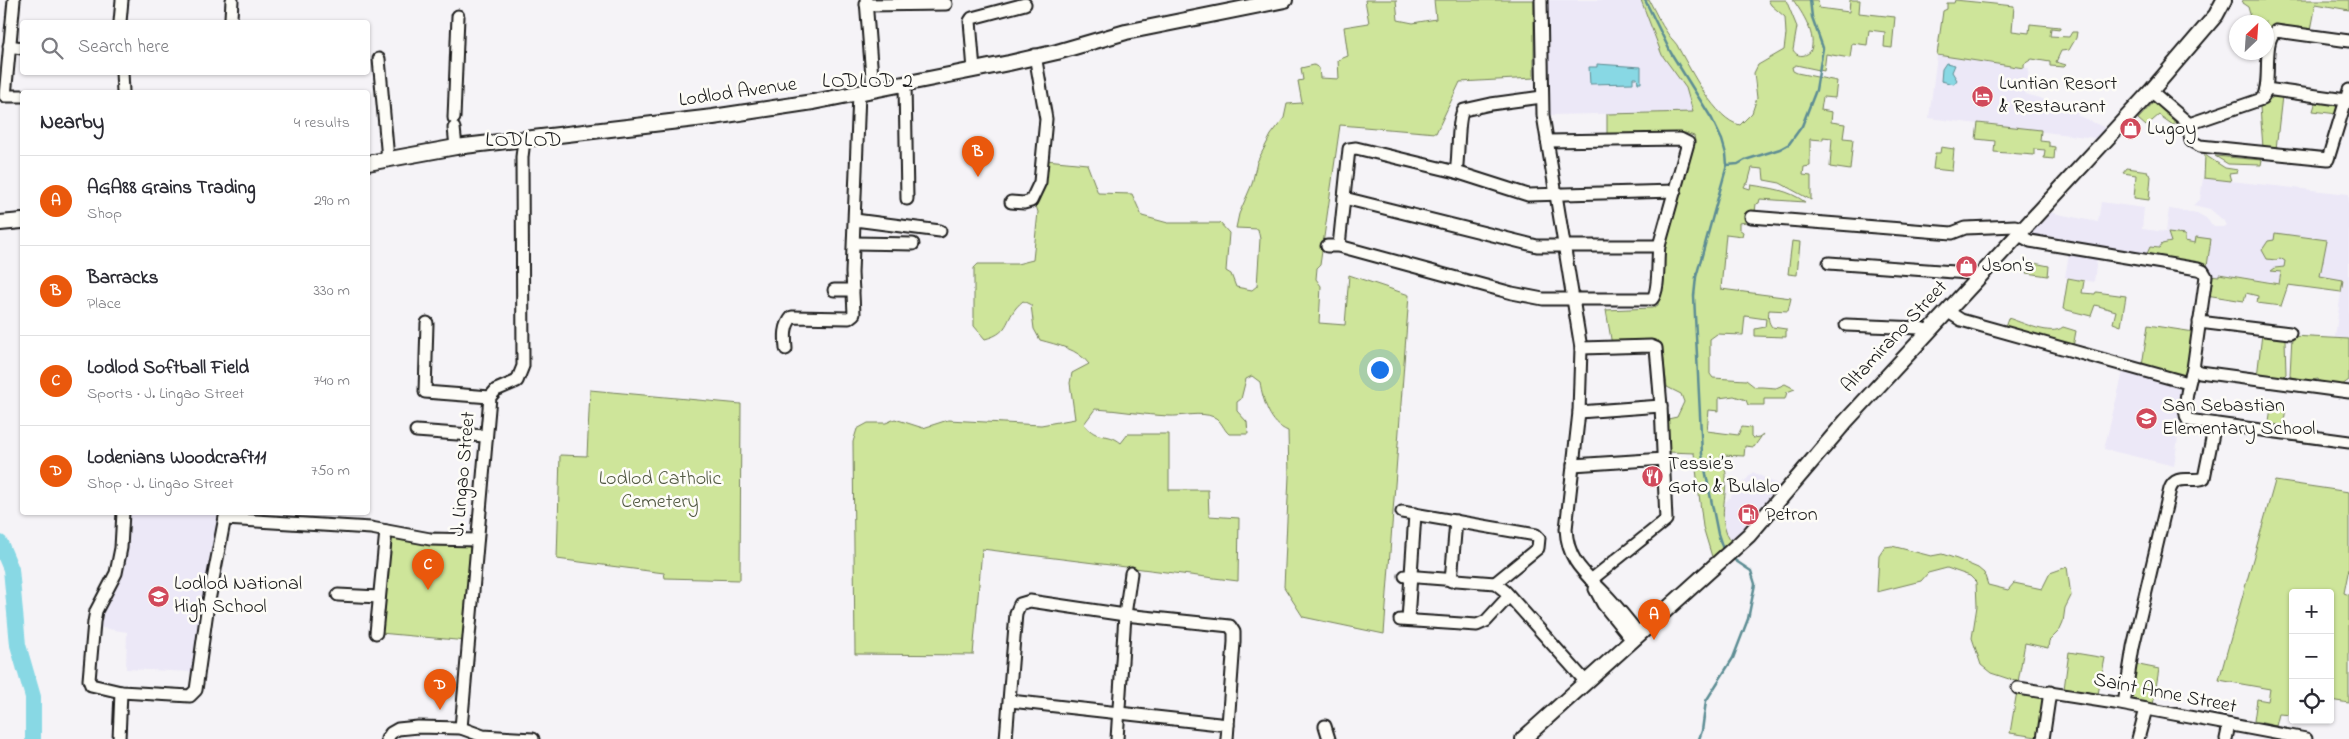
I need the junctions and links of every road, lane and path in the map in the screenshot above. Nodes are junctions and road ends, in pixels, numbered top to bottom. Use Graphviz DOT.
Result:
graph roads {
  1 [pos="14,0"];
  2 [pos="122,0"];
  3 [pos="232,0"];
  4 [pos="1284,0"];
  5 [pos="1541,0"];
  6 [pos="2224,0"];
  7 [pos="866,2"];
  8 [pos="946,4"];
  9 [pos="1025,4"];
  10 [pos="458,16"];
  11 [pos="231,18"];
  12 [pos="120,20"];
  13 [pos="2349,41"];
  14 [pos="9,46"];
  15 [pos="20,48"];
  16 [pos="1035,56"];
  17 [pos="379,59"];
  18 [pos="974,70"];
  19 [pos="122,75"];
  20 [pos="905,84"];
  21 [pos="123,90"];
  22 [pos="873,90"];
  23 [pos="2266,90"];
  24 [pos="2151,92"];
  25 [pos="859,93"];
  26 [pos="2347,95"];
  27 [pos="20,96"];
  28 [pos="1542,97"];
  29 [pos="2188,123"];
  30 [pos="524,140"];
  31 [pos="1547,141"];
  32 [pos="456,147"];
  33 [pos="388,159"];
  34 [pos="370,163"];
  35 [pos="1456,172"];
  36 [pos="1675,192"];
  37 [pos="1557,196"];
  38 [pos="1344,198"];
  39 [pos="907,199"];
  40 [pos="1011,202"];
  41 [pos="1751,217"];
  42 [pos="20,220"];
  43 [pos="855,220"];
  44 [pos="0,223"];
  45 [pos="940,231"];
  46 [pos="2021,232"];
  47 [pos="854,243"];
  48 [pos="913,244"];
  49 [pos="1660,246"];
  50 [pos="1565,248"];
  51 [pos="1829,263"];
  52 [pos="1979,277"];
  53 [pos="834,290"];
  54 [pos="853,290"];
  55 [pos="1574,299"];
  56 [pos="1947,311"];
  57 [pos="2199,322"];
  58 [pos="427,323"];
  59 [pos="1846,325"];
  60 [pos="1929,331"];
  61 [pos="2290,334"];
  62 [pos="1581,348"];
  63 [pos="786,349"];
  64 [pos="2193,369"];
  65 [pos="2188,383"];
  66 [pos="2349,392"];
  67 [pos="490,397"];
  68 [pos="1661,406"];
  69 [pos="1579,412"];
  70 [pos="2215,424"];
  71 [pos="416,431"];
  72 [pos="485,436"];
  73 [pos="2349,442"];
  74 [pos="1664,459"];
  75 [pos="1573,465"];
  76 [pos="1402,512"];
  77 [pos="1415,514"];
  78 [pos="123,515"];
  79 [pos="312,515"];
  80 [pos="226,516"];
  81 [pos="1456,521"];
  82 [pos="312,525"];
  83 [pos="386,531"];
  84 [pos="477,540"];
  85 [pos="1132,573"];
  86 [pos="1408,576"];
  87 [pos="1592,580"];
  88 [pos="1451,581"];
  89 [pos="1495,583"];
  90 [pos="338,595"];
  91 [pos="1509,596"];
  92 [pos="379,597"];
  93 [pos="1125,615"];
  94 [pos="376,633"];
  95 [pos="1635,637"];
  96 [pos="1586,682"];
  97 [pos="2018,688"];
  98 [pos="121,692"];
  99 [pos="2050,692"];
  100 [pos="1010,701"];
  101 [pos="2124,704"];
  102 [pos="2146,708"];
  103 [pos="1119,712"];
  104 [pos="1228,725"];
  105 [pos="2230,725"];
  106 [pos="1325,726"];
  107 [pos="460,728"];
  108 [pos="389,736"];
  109 [pos="119,739"];
  110 [pos="533,739"];
  111 [pos="1006,739"];
  112 [pos="1117,739"];
  113 [pos="1227,739"];
  114 [pos="1329,739"];
  115 [pos="1523,739"];
  116 [pos="2043,739"];
  117 [pos="2138,739"];
  118 [pos="2226,739"];
  119 [pos="2306,739"];
  1 -- 14 [label="street"];
  2 -- 12 [label="street"];
  3 -- 11 [label="street"];
  4 -- 16 [label="main road, Lodlod Avenue"];
  5 -- 28 [label="street"];
  6 -- 24 [label="main road, Altamirano Street"];
  7 -- 8 [label="street"];
  7 -- 22 [label="street"];
  9 -- 18 [label="street"];
  10 -- 32 [label="street"];
  13 -- 23 [label="street"];
  14 -- 15 [label="street"];
  14 -- 27 [label="street"];
  16 -- 18 [label="main road, Lodlod Avenue"];
  16 -- 40 [label="street"];
  17 -- 33 [label="street"];
  18 -- 20 [label="main road, Lodlod Avenue"];
  19 -- 21 [label="street"];
  20 -- 22 [label="main road, Lodlod Avenue"];
  20 -- 39 [label="street"];
  22 -- 25 [label="main road, Lodlod Avenue"];
  23 -- 26 [label="street"];
  23 -- 29 [label="street"];
  24 -- 29 [label="street"];
  24 -- 46 [label="main road, Altamirano Street"];
  25 -- 30 [label="main road, Lodlod Avenue"];
  25 -- 43 [label="street"];
  26 -- 29 [label="street"];
  28 -- 31 [label="street"];
  28 -- 35 [label="street"];
  30 -- 32 [label="main road, Lodlod Avenue"];
  30 -- 67 [label="street, J. Lingao Street"];
  31 -- 36 [label="street"];
  31 -- 37 [label="street"];
  32 -- 33 [label="main road, Lodlod Avenue"];
  33 -- 34 [label="main road, Lodlod Avenue"];
  35 -- 37 [label="street"];
  35 -- 38 [label="street"];
  36 -- 37 [label="street"];
  36 -- 49 [label="street"];
  37 -- 50 [label="street"];
  38 -- 50 [label="street"];
  38 -- 55 [label="street"];
  41 -- 46 [label="street"];
  42 -- 44 [label="main road"];
  43 -- 45 [label="street"];
  43 -- 47 [label="street"];
  46 -- 52 [label="main road, Altamirano Street"];
  46 -- 57 [label="street"];
  47 -- 48 [label="street"];
  47 -- 54 [label="street"];
  49 -- 50 [label="street"];
  49 -- 55 [label="street"];
  50 -- 55 [label="street"];
  51 -- 52 [label="street"];
  52 -- 56 [label="main road, Altamirano Street"];
  53 -- 54 [label="street"];
  54 -- 63 [label="street"];
  55 -- 62 [label="street"];
  56 -- 60 [label="main road, Altamirano Street"];
  56 -- 65 [label="street"];
  57 -- 61 [label="street"];
  57 -- 64 [label="street"];
  58 -- 67 [label="street"];
  59 -- 60 [label="street"];
  60 -- 95 [label="main road, Altamirano Street"];
  62 -- 68 [label="street"];
  62 -- 69 [label="street"];
  64 -- 65 [label="street"];
  64 -- 66 [label="street"];
  65 -- 70 [label="street"];
  67 -- 72 [label="street, J. Lingao Street"];
  68 -- 69 [label="street"];
  68 -- 74 [label="street"];
  69 -- 75 [label="street"];
  70 -- 73 [label="street"];
  70 -- 101 [label="street"];
  71 -- 72 [label="street"];
  72 -- 84 [label="street, J. Lingao Street"];
  74 -- 75 [label="street"];
  74 -- 87 [label="street"];
  75 -- 87 [label="street"];
  76 -- 77 [label="street"];
  77 -- 81 [label="street"];
  77 -- 86 [label="street"];
  78 -- 98 [label="street"];
  79 -- 82 [label="street"];
  80 -- 82 [label="street"];
  80 -- 98 [label="street"];
  81 -- 88 [label="street"];
  81 -- 89 [label="street"];
  82 -- 83 [label="street"];
  83 -- 84 [label="street"];
  83 -- 92 [label="street"];
  84 -- 107 [label="street, J. Lingao Street"];
  85 -- 93 [label="street"];
  86 -- 88 [label="street"];
  86 -- 91 [label="street"];
  87 -- 95 [label="street"];
  88 -- 89 [label="street"];
  89 -- 91 [label="street"];
  90 -- 92 [label="street"];
  91 -- 96 [label="street"];
  92 -- 94 [label="street"];
  93 -- 100 [label="street"];
  93 -- 103 [label="street"];
  93 -- 104 [label="street"];
  95 -- 96 [label="main road, Altamirano Street"];
  96 -- 115 [label="main road, Altamirano Street"];
  97 -- 99 [label="street, Saint Anne Street"];
  98 -- 109 [label="street"];
  99 -- 101 [label="street, Saint Anne Street"];
  99 -- 116 [label="street"];
  100 -- 103 [label="street"];
  100 -- 111 [label="street"];
  101 -- 102 [label="street, Saint Anne Street"];
  102 -- 105 [label="street, Saint Anne Street"];
  102 -- 117 [label="street"];
  103 -- 104 [label="street"];
  103 -- 112 [label="street"];
  104 -- 113 [label="street"];
  105 -- 118 [label="street"];
  105 -- 119 [label="street, Saint Anne Street"];
  106 -- 114 [label="street"];
  107 -- 108 [label="street"];
  107 -- 110 [label="street"];
}
